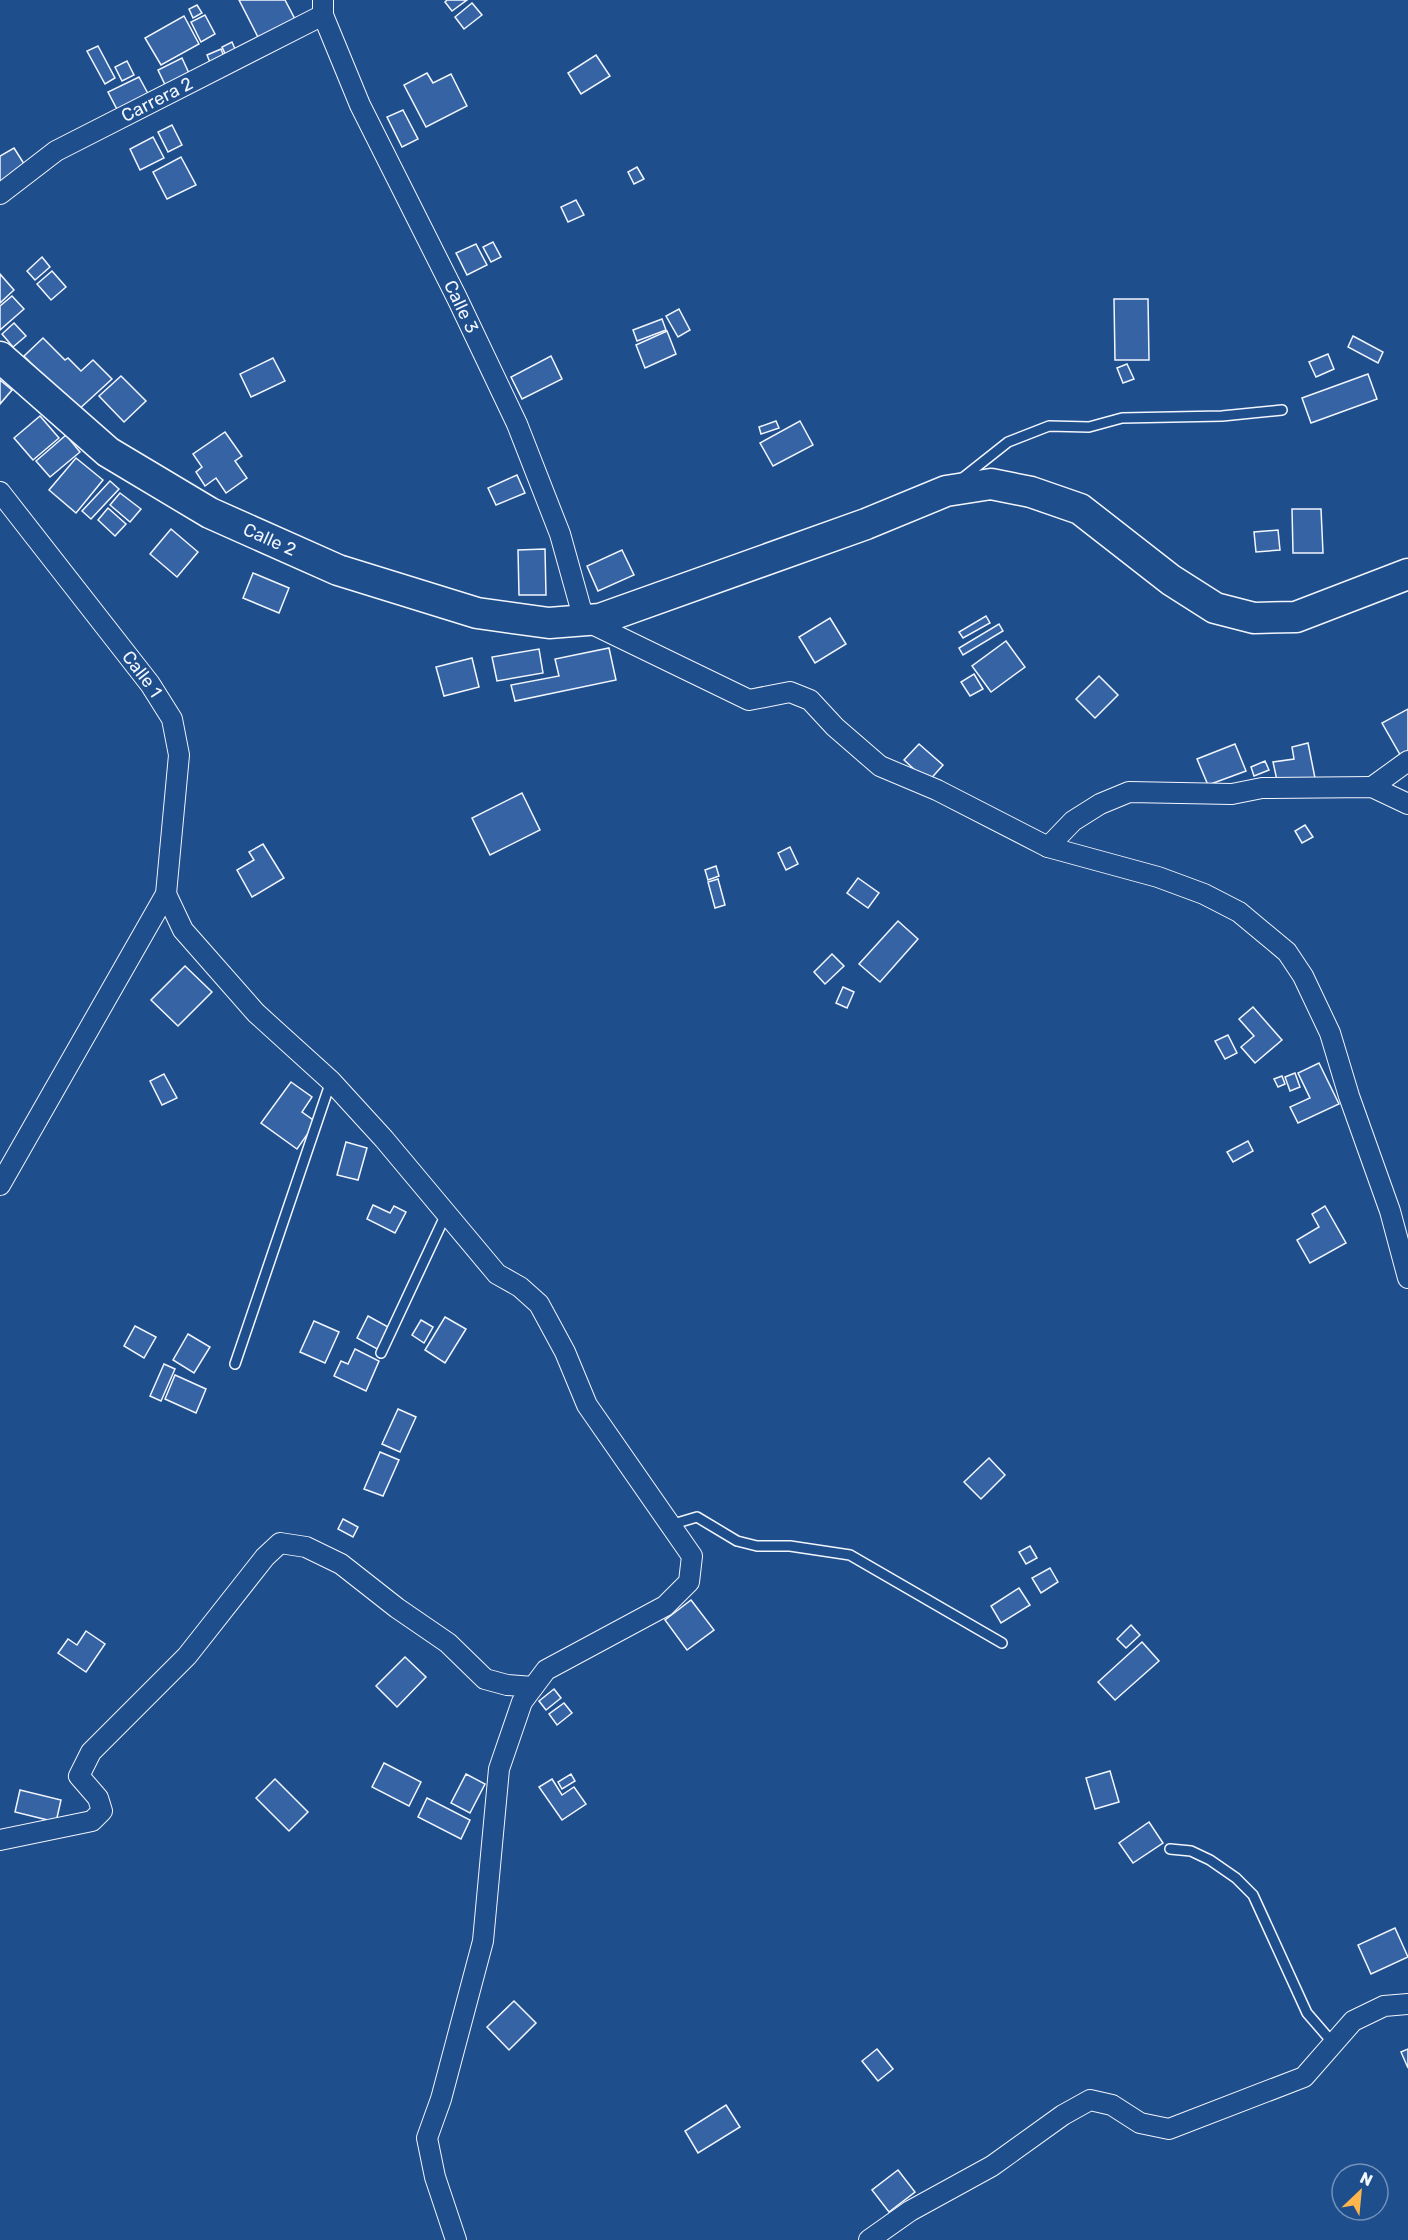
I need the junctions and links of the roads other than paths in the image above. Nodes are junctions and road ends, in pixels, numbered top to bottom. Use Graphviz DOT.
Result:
graph roads {
  1 [pos="323,8"];
  2 [pos="0,194"];
  3 [pos="0,357"];
  4 [pos="1282,410"];
  5 [pos="946,491"];
  6 [pos="0,492"];
  7 [pos="1408,574"];
  8 [pos="584,620"];
  9 [pos="1408,761"];
  10 [pos="1372,787"];
  11 [pos="1408,804"];
  12 [pos="1048,847"];
  13 [pos="166,894"];
  14 [pos="331,1082"];
  15 [pos="0,1185"];
  16 [pos="446,1214"];
  17 [pos="1408,1278"];
  18 [pos="381,1353"];
  19 [pos="235,1364"];
  20 [pos="670,1525"];
  21 [pos="1002,1643"];
  22 [pos="533,1687"];
  23 [pos="0,1840"];
  24 [pos="1170,1849"];
  25 [pos="1408,2004"];
  26 [pos="1333,2043"];
  27 [pos="456,2240"];
  28 [pos="869,2240"];
  1 -- 2 [label="street, Carrera 2"];
  1 -- 8 [label="street, Calle 3"];
  3 -- 8 [label="main road, Calle 2"];
  4 -- 5 [label="lane"];
  5 -- 7 [label="main road, Calle 2"];
  5 -- 8 [label="main road, Calle 2"];
  6 -- 13 [label="street, Calle 1"];
  8 -- 12 [label="street"];
  9 -- 10 [label="street"];
  10 -- 11 [label="street"];
  10 -- 12 [label="street"];
  12 -- 17 [label="street"];
  13 -- 14 [label="street"];
  13 -- 15 [label="street"];
  14 -- 16 [label="street"];
  14 -- 19 [label="lane"];
  16 -- 18 [label="lane"];
  16 -- 20 [label="street"];
  20 -- 21 [label="lane"];
  20 -- 22 [label="street"];
  22 -- 23 [label="street"];
  22 -- 27 [label="street"];
  24 -- 26 [label="lane"];
  25 -- 26 [label="street"];
  26 -- 28 [label="street"];
}
